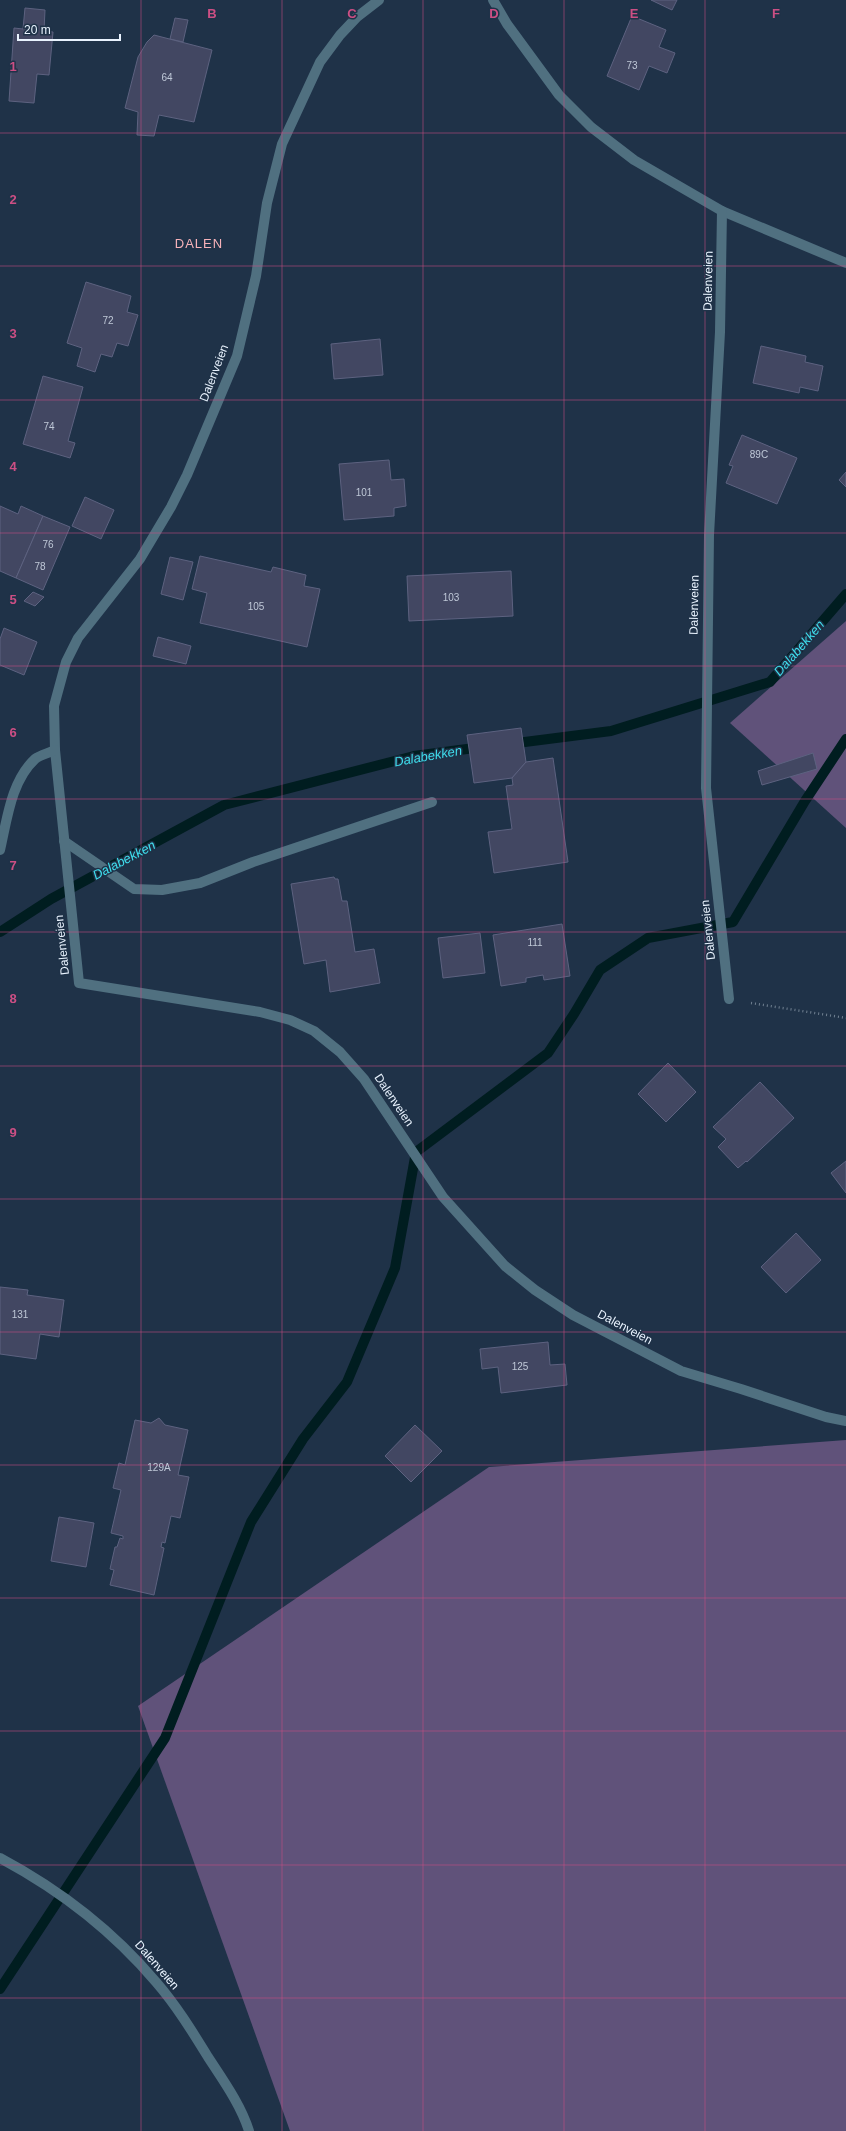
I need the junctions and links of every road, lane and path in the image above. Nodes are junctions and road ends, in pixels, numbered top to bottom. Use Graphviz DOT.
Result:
graph roads {
  1 [pos="379,0"];
  2 [pos="493,0"];
  3 [pos="722,211"];
  4 [pos="846,262"];
  5 [pos="55,750"];
  6 [pos="432,802"];
  7 [pos="64,841"];
  8 [pos="0,850"];
  9 [pos="729,999"];
  10 [pos="846,1018"];
  11 [pos="846,1420"];
  12 [pos="0,1858"];
  13 [pos="249,2131"];
  1 -- 5 [label="street, Dalenveien"];
  2 -- 3 [label="street"];
  3 -- 4 [label="street"];
  3 -- 9 [label="street, Dalenveien"];
  5 -- 7 [label="street, Dalenveien"];
  5 -- 8 [label="street"];
  6 -- 7 [label="street"];
  7 -- 11 [label="street, Dalenveien"];
  9 -- 10 [label="path"];
  12 -- 13 [label="street, Dalenveien"];
}
